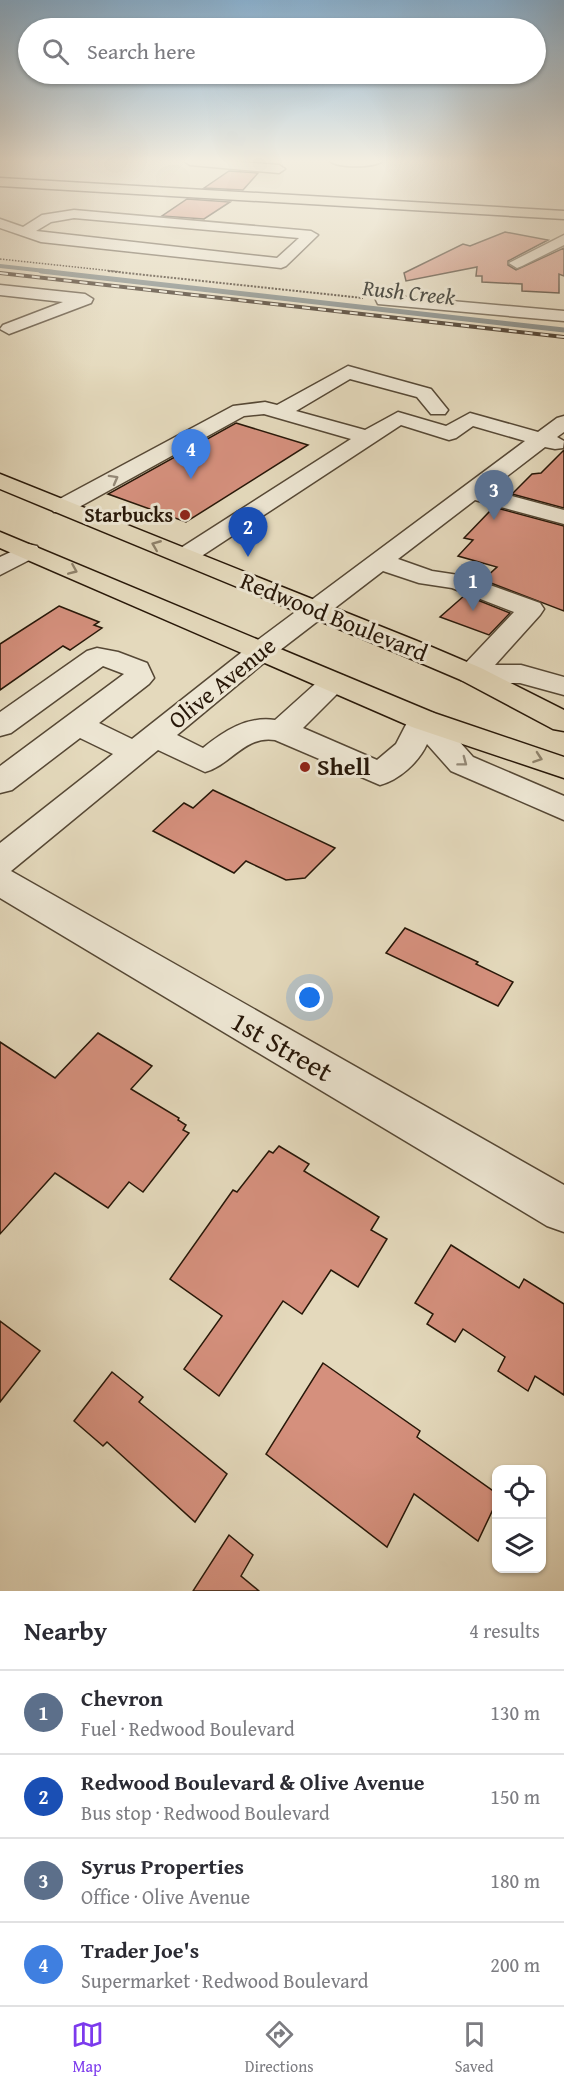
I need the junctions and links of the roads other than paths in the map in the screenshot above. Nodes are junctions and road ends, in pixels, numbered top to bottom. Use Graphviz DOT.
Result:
graph roads {
  1 [pos="34,235"];
  2 [pos="303,235"];
  3 [pos="564,239"];
  4 [pos="24,248"];
  5 [pos="517,263"];
  6 [pos="179,264"];
  7 [pos="412,284"];
  8 [pos="1,291"];
  9 [pos="465,293"];
  10 [pos="482,308"];
  11 [pos="10,309"];
  12 [pos="48,313"];
  13 [pos="564,316"];
  14 [pos="3,330"];
  15 [pos="438,410"];
  16 [pos="279,412"];
  17 [pos="398,418"];
  18 [pos="470,419"];
  19 [pos="564,422"];
  20 [pos="366,437"];
  21 [pos="553,443"];
  22 [pos="0,482"];
  23 [pos="472,492"];
  24 [pos="62,507"];
  25 [pos="564,517"];
  26 [pos="0,539"];
  27 [pos="28,551"];
  28 [pos="185,556"];
  29 [pos="379,561"];
  30 [pos="0,567"];
  31 [pos="315,610"];
  32 [pos="261,651"];
  33 [pos="471,675"];
  34 [pos="334,682"];
  35 [pos="564,686"];
  36 [pos="423,720"];
  37 [pos="564,722"];
  38 [pos="77,724"];
  39 [pos="0,726"];
  40 [pos="282,731"];
  41 [pos="145,745"];
  42 [pos="564,768"];
  43 [pos="0,782"];
  44 [pos="564,809"];
  45 [pos="1,865"];
  46 [pos="564,1210"];
  1 -- 2 [label="street"];
  3 -- 5 [label="street"];
  4 -- 6 [label="street"];
  7 -- 10 [label="street"];
  8 -- 12 [label="street"];
  9 -- 10 [label="street"];
  10 -- 13 [label="street"];
  11 -- 12 [label="street"];
  12 -- 14 [label="street"];
  15 -- 16 [label="street"];
  15 -- 17 [label="street"];
  15 -- 18 [label="street"];
  16 -- 20 [label="street"];
  24 -- 16 [label="street, one-way"];
  17 -- 18 [label="street"];
  17 -- 20 [label="street"];
  18 -- 21 [label="street"];
  19 -- 21 [label="street, Olive Avenue"];
  20 -- 28 [label="street"];
  21 -- 23 [label="street, Olive Avenue"];
  22 -- 24 [label="main road, Redwood Boulevard"];
  23 -- 25 [label="street"];
  23 -- 29 [label="street, Olive Avenue"];
  28 -- 24 [label="main road, Redwood Boulevard, one-way"];
  26 -- 27 [label="main road"];
  27 -- 30 [label="street"];
  27 -- 32 [label="main road, one-way"];
  28 -- 31 [label="main road, Redwood Boulevard"];
  29 -- 31 [label="street, Olive Avenue"];
  29 -- 33 [label="street"];
  31 -- 32 [label="street, Olive Avenue"];
  31 -- 33 [label="main road, Redwood Boulevard"];
  32 -- 34 [label="main road"];
  32 -- 41 [label="street, Olive Avenue"];
  33 -- 35 [label="street"];
  33 -- 37 [label="main road, Redwood Boulevard"];
  34 -- 36 [label="main road"];
  34 -- 40 [label="street"];
  36 -- 40 [label="street"];
  36 -- 42 [label="main road, one-way"];
  36 -- 44 [label="street, one-way"];
  38 -- 39 [label="street"];
  38 -- 41 [label="street"];
  38 -- 43 [label="street"];
  40 -- 41 [label="street"];
  41 -- 45 [label="street, Olive Avenue"];
  45 -- 46 [label="street, 1st Street"];
}
